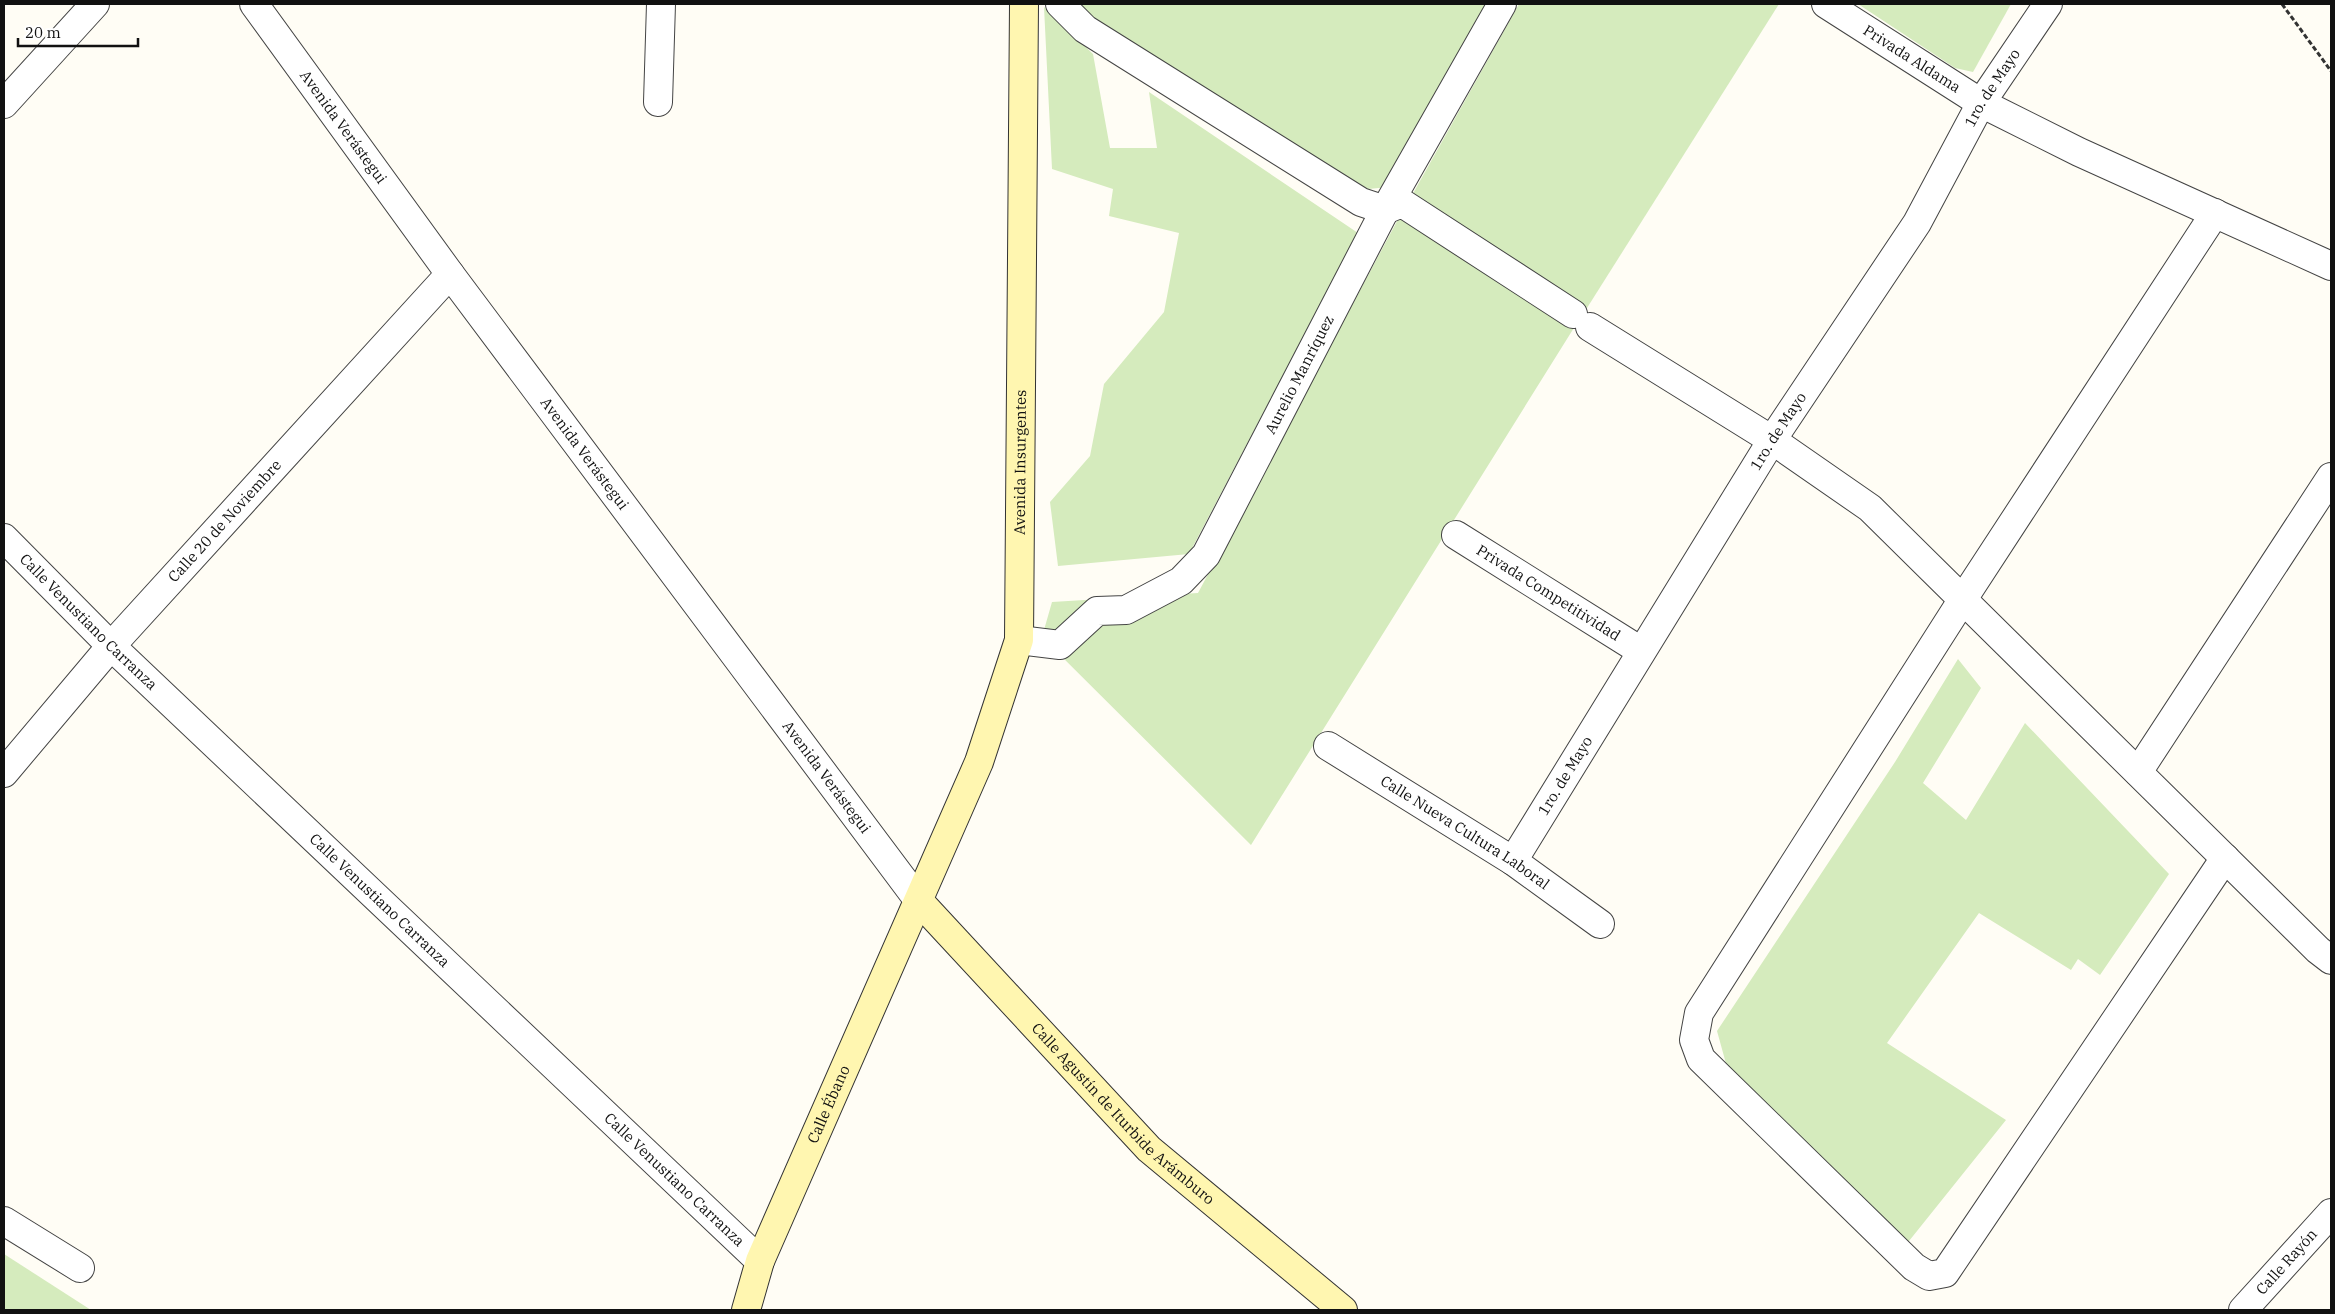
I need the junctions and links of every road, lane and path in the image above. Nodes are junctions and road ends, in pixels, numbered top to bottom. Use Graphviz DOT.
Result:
graph roads {
  1 [pos="95,4"];
  2 [pos="254,4"];
  3 [pos="661,4"];
  4 [pos="1024,4"];
  5 [pos="1060,4"];
  6 [pos="1502,4"];
  7 [pos="1826,4"];
  8 [pos="2048,4"];
  9 [pos="2282,4"];
  10 [pos="2331,71"];
  11 [pos="658,102"];
  12 [pos="1981,103"];
  13 [pos="4,104"];
  14 [pos="1385,210"];
  15 [pos="2215,213"];
  16 [pos="2331,266"];
  17 [pos="450,274"];
  18 [pos="1772,440"];
  19 [pos="2331,477"];
  20 [pos="1456,535"];
  21 [pos="4,538"];
  22 [pos="1963,599"];
  23 [pos="1019,640"];
  24 [pos="111,646"];
  25 [pos="1642,651"];
  26 [pos="1328,746"];
  27 [pos="2138,772"];
  28 [pos="4,773"];
  29 [pos="2225,858"];
  30 [pos="1513,861"];
  31 [pos="919,901"];
  32 [pos="1600,924"];
  33 [pos="2325,955"];
  34 [pos="2331,1213"];
  35 [pos="4,1221"];
  36 [pos="760,1261"];
  37 [pos="80,1268"];
  38 [pos="746,1310"];
  39 [pos="1344,1310"];
  40 [pos="2243,1310"];
  1 -- 13 [label="street"];
  2 -- 17 [label="street, Avenida Verástegui"];
  3 -- 11 [label="street"];
  4 -- 23 [label="street, Avenida Insurgentes"];
  5 -- 14 [label="street"];
  6 -- 14 [label="street, Aurelio Manríquez"];
  7 -- 12 [label="street, Privada Aldama"];
  8 -- 12 [label="street, 1ro. de Mayo"];
  9 -- 10 [label="path"];
  12 -- 15 [label="street, Privada Aldama"];
  12 -- 18 [label="street, 1ro. de Mayo"];
  14 -- 18 [label="street"];
  14 -- 23 [label="street, Aurelio Manríquez"];
  15 -- 16 [label="street, Privada Aldama"];
  15 -- 22 [label="street"];
  17 -- 24 [label="street, Calle 20 de Noviembre"];
  17 -- 31 [label="street, Avenida Verástegui"];
  18 -- 22 [label="street"];
  18 -- 25 [label="street, 1ro. de Mayo"];
  19 -- 27 [label="street"];
  20 -- 25 [label="street, Privada Competitividad"];
  21 -- 24 [label="street, Calle Venustiano Carranza"];
  22 -- 27 [label="street"];
  22 -- 29 [label="street"];
  23 -- 31 [label="street, Avenida Insurgentes"];
  24 -- 28 [label="street, Calle 20 de Noviembre"];
  24 -- 36 [label="street, Calle Venustiano Carranza"];
  25 -- 30 [label="street, 1ro. de Mayo"];
  26 -- 30 [label="street, Calle Nueva Cultura Laboral"];
  27 -- 29 [label="street"];
  29 -- 33 [label="street"];
  30 -- 32 [label="street, Calle Nueva Cultura Laboral"];
  31 -- 36 [label="street, Calle Ébano"];
  31 -- 39 [label="street, Calle Agustín de Iturbide Arámburo"];
  34 -- 40 [label="street, Calle Rayón"];
  35 -- 37 [label="street"];
  36 -- 38 [label="street, Calle Ébano"];
}
